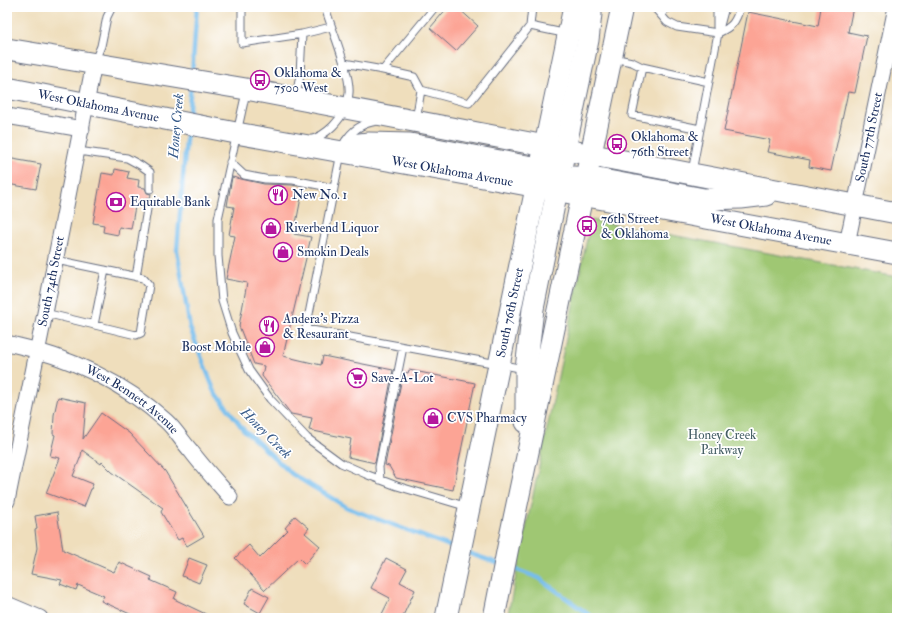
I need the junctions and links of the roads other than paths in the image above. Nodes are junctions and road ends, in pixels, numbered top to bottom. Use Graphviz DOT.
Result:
graph roads {
  1 [pos="112,7"];
  2 [pos="242,7"];
  3 [pos="325,7"];
  4 [pos="435,7"];
  5 [pos="532,7"];
  6 [pos="574,7"];
  7 [pos="589,7"];
  8 [pos="622,7"];
  9 [pos="654,7"];
  10 [pos="667,7"];
  11 [pos="717,7"];
  12 [pos="725,7"];
  13 [pos="740,7"];
  14 [pos="896,7"];
  15 [pos="661,15"];
  16 [pos="530,26"];
  17 [pos="331,27"];
  18 [pos="718,33"];
  19 [pos="302,34"];
  20 [pos="568,34"];
  21 [pos="7,49"];
  22 [pos="611,57"];
  23 [pos="94,63"];
  24 [pos="344,63"];
  25 [pos="642,67"];
  26 [pos="382,70"];
  27 [pos="709,82"];
  28 [pos="7,88"];
  29 [pos="246,89"];
  30 [pos="421,90"];
  31 [pos="295,99"];
  32 [pos="87,103"];
  33 [pos="346,109"];
  34 [pos="7,116"];
  35 [pos="407,121"];
  36 [pos="82,129"];
  37 [pos="700,129"];
  38 [pos="227,131"];
  39 [pos="287,142"];
  40 [pos="342,149"];
  41 [pos="78,151"];
  42 [pos="590,156"];
  43 [pos="230,162"];
  44 [pos="554,171"];
  45 [pos="691,174"];
  46 [pos="584,186"];
  47 [pos="334,188"];
  48 [pos="150,189"];
  49 [pos="791,193"];
  50 [pos="148,203"];
  51 [pos="855,205"];
  52 [pos="897,213"];
  53 [pos="847,244"];
  54 [pos="897,253"];
  55 [pos="56,260"];
  56 [pos="105,270"];
  57 [pos="136,277"];
  58 [pos="46,313"];
  59 [pos="94,325"];
  60 [pos="7,343"];
  61 [pos="403,347"];
  62 [pos="38,350"];
  63 [pos="499,365"];
  64 [pos="536,371"];
  65 [pos="380,480"];
  66 [pos="230,497"];
  67 [pos="7,501"];
  68 [pos="467,517"];
  69 [pos="7,604"];
  70 [pos="40,618"];
  71 [pos="446,618"];
  72 [pos="494,618"];
  1 -- 23 [label="lane"];
  2 -- 19 [label="lane"];
  3 -- 17 [label="lane"];
  4 -- 26 [label="lane"];
  5 -- 16 [label="lane"];
  6 -- 20 [label="main road, South 76th Street"];
  7 -- 44 [label="main road"];
  8 -- 22 [label="main road"];
  9 -- 15 [label="lane"];
  10 -- 15 [label="lane"];
  11 -- 18 [label="lane"];
  12 -- 18 [label="lane"];
  13 -- 18 [label="lane"];
  14 -- 51 [label="street, South 77th Street"];
  15 -- 18 [label="lane"];
  16 -- 20 [label="lane"];
  16 -- 30 [label="lane"];
  17 -- 19 [label="lane"];
  17 -- 24 [label="lane"];
  18 -- 27 [label="lane"];
  19 -- 31 [label="lane"];
  20 -- 44 [label="main road, South 76th Street"];
  21 -- 23 [label="main road, West Oklahoma Avenue"];
  22 -- 25 [label="lane"];
  22 -- 42 [label="main road"];
  23 -- 29 [label="main road, West Oklahoma Avenue"];
  23 -- 32 [label="street, South 74th Street"];
  24 -- 26 [label="lane"];
  24 -- 33 [label="lane"];
  25 -- 27 [label="lane"];
  25 -- 37 [label="lane"];
  26 -- 30 [label="lane"];
  27 -- 37 [label="lane"];
  28 -- 32 [label="main road, West Oklahoma Avenue"];
  29 -- 31 [label="main road, West Oklahoma Avenue"];
  29 -- 38 [label="lane"];
  30 -- 35 [label="lane"];
  31 -- 33 [label="main road, West Oklahoma Avenue"];
  32 -- 36 [label="street, South 74th Street"];
  32 -- 38 [label="main road, West Oklahoma Avenue"];
  33 -- 35 [label="main road, West Oklahoma Avenue"];
  33 -- 39 [label="lane"];
  34 -- 36 [label="street, West Oklahoma Avenue"];
  35 -- 40 [label="lane"];
  35 -- 44 [label="main road, West Oklahoma Avenue"];
  36 -- 41 [label="street, South 74th Street"];
  37 -- 45 [label="lane"];
  38 -- 39 [label="main road, West Oklahoma Avenue"];
  38 -- 43 [label="lane"];
  39 -- 40 [label="main road, West Oklahoma Avenue"];
  40 -- 44 [label="main road, West Oklahoma Avenue"];
  40 -- 47 [label="lane"];
  41 -- 48 [label="lane"];
  41 -- 55 [label="street, South 74th Street"];
  42 -- 44 [label="main road, West Oklahoma Avenue"];
  42 -- 45 [label="main road, West Oklahoma Avenue"];
  42 -- 46 [label="main road"];
  43 -- 47 [label="lane"];
  43 -- 65 [label="lane"];
  44 -- 46 [label="main road"];
  44 -- 63 [label="main road, South 76th Street"];
  44 -- 64 [label="main road"];
  45 -- 49 [label="main road, West Oklahoma Avenue"];
  46 -- 49 [label="main road"];
  46 -- 53 [label="main road, West Oklahoma Avenue"];
  46 -- 64 [label="main road"];
  47 -- 61 [label="lane"];
  49 -- 51 [label="main road, West Oklahoma Avenue"];
  50 -- 57 [label="lane"];
  51 -- 52 [label="main road, West Oklahoma Avenue"];
  51 -- 53 [label="street, South 77th Street"];
  53 -- 54 [label="main road, West Oklahoma Avenue"];
  55 -- 56 [label="lane"];
  55 -- 58 [label="street, South 74th Street"];
  56 -- 57 [label="lane"];
  56 -- 59 [label="lane"];
  57 -- 59 [label="lane"];
  58 -- 59 [label="lane"];
  58 -- 62 [label="street, South 74th Street"];
  60 -- 62 [label="street, West Bennett Avenue"];
  61 -- 63 [label="lane"];
  61 -- 65 [label="lane"];
  62 -- 66 [label="street, West Bennett Avenue"];
  62 -- 67 [label="street, South 74th Street"];
  63 -- 64 [label="lane"];
  63 -- 68 [label="main road, South 76th Street"];
  64 -- 72 [label="main road"];
  65 -- 68 [label="lane"];
  68 -- 71 [label="main road, South 76th Street"];
  69 -- 70 [label="street"];
}
